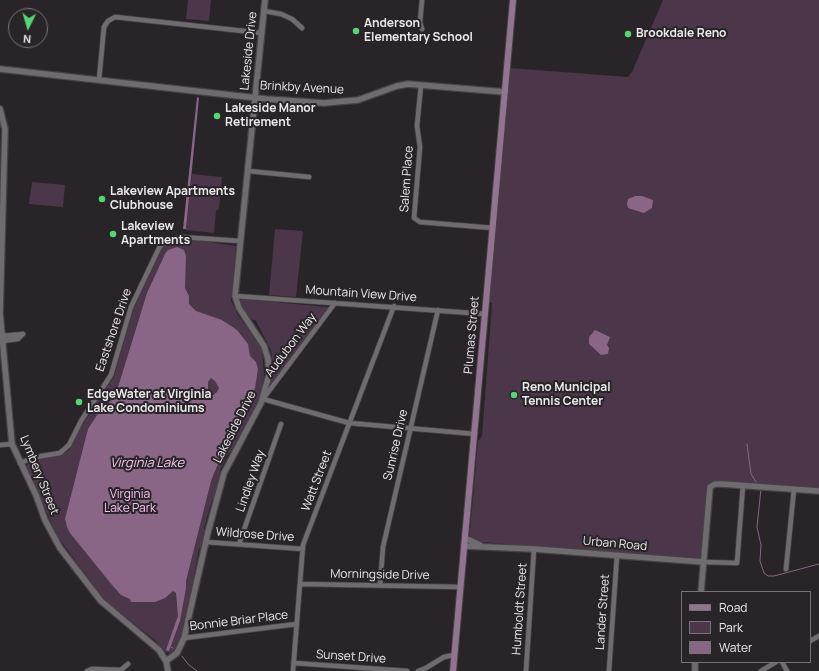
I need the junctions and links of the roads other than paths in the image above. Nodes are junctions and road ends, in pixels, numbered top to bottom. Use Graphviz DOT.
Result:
graph roads {
  1 [pos="265,0"];
  2 [pos="422,0"];
  3 [pos="513,0"];
  4 [pos="264,11"];
  5 [pos="302,28"];
  6 [pos="422,29"];
  7 [pos="262,33"];
  8 [pos="0,69"];
  9 [pos="99,80"];
  10 [pos="421,85"];
  11 [pos="505,92"];
  12 [pos="255,98"];
  13 [pos="0,109"];
  14 [pos="248,171"];
  15 [pos="309,177"];
  16 [pos="492,228"];
  17 [pos="240,241"];
  18 [pos="1,275"];
  19 [pos="235,296"];
  20 [pos="335,303"];
  21 [pos="394,306"];
  22 [pos="438,310"];
  23 [pos="485,314"];
  24 [pos="3,376"];
  25 [pos="263,399"];
  26 [pos="281,424"];
  27 [pos="349,424"];
  28 [pos="410,428"];
  29 [pos="475,434"];
  30 [pos="12,444"];
  31 [pos="0,445"];
  32 [pos="20,463"];
  33 [pos="743,485"];
  34 [pos="794,489"];
  35 [pos="819,491"];
  36 [pos="465,538"];
  37 [pos="206,542"];
  38 [pos="238,544"];
  39 [pos="464,546"];
  40 [pos="492,547"];
  41 [pos="303,548"];
  42 [pos="534,549"];
  43 [pos="617,555"];
  44 [pos="704,562"];
  45 [pos="786,569"];
  46 [pos="300,584"];
  47 [pos="380,585"];
  48 [pos="460,587"];
  49 [pos="702,591"];
  50 [pos="297,624"];
  51 [pos="184,638"];
  52 [pos="454,655"];
  53 [pos="166,661"];
  54 [pos="294,663"];
  55 [pos="774,663"];
  56 [pos="128,664"];
  57 [pos="87,671"];
  58 [pos="168,671"];
  59 [pos="293,671"];
  60 [pos="407,671"];
  61 [pos="418,671"];
  62 [pos="453,671"];
  63 [pos="526,671"];
  64 [pos="609,671"];
  65 [pos="761,671"];
  1 -- 4 [label="street, Lakeside Drive"];
  2 -- 6 [label="street"];
  3 -- 11 [label="main road, Plumas Street"];
  4 -- 5 [label="street"];
  4 -- 7 [label="street, Lakeside Drive"];
  7 -- 9 [label="street"];
  7 -- 12 [label="street, Lakeside Drive"];
  8 -- 9 [label="street, Brinkby Avenue"];
  9 -- 12 [label="street, Brinkby Avenue"];
  10 -- 11 [label="street, Brinkby Avenue"];
  10 -- 12 [label="street, Brinkby Avenue"];
  10 -- 16 [label="street, Salem Place"];
  11 -- 16 [label="main road, Plumas Street"];
  12 -- 14 [label="street, Lakeside Drive"];
  13 -- 18 [label="street, Lymbery Street"];
  14 -- 15 [label="street"];
  14 -- 17 [label="street, Lakeside Drive"];
  16 -- 23 [label="main road, Plumas Street"];
  17 -- 19 [label="street, Lakeside Drive"];
  17 -- 32 [label="street, Eastshore Drive"];
  18 -- 24 [label="street, Lymbery Street"];
  19 -- 20 [label="street, Mountain View Drive"];
  19 -- 25 [label="street, Lakeside Drive"];
  20 -- 21 [label="street, Mountain View Drive"];
  20 -- 25 [label="street, Audubon Way"];
  21 -- 22 [label="street, Mountain View Drive"];
  21 -- 27 [label="street, Watt Street"];
  22 -- 23 [label="street, Mountain View Drive"];
  22 -- 28 [label="street, Sunrise Drive"];
  23 -- 29 [label="main road, Plumas Street"];
  24 -- 30 [label="street, Lymbery Street"];
  25 -- 27 [label="street"];
  25 -- 37 [label="street, Lakeside Drive"];
  26 -- 38 [label="street, Lindley Way"];
  27 -- 28 [label="street"];
  27 -- 41 [label="street, Watt Street"];
  28 -- 29 [label="street"];
  28 -- 47 [label="street, Sunrise Drive"];
  29 -- 36 [label="main road, Plumas Street"];
  30 -- 31 [label="street"];
  30 -- 32 [label="street, Lymbery Street"];
  32 -- 53 [label="street, Lymbery Street"];
  33 -- 34 [label="street"];
  33 -- 44 [label="street"];
  33 -- 44 [label="street, Urban Road"];
  34 -- 35 [label="street"];
  34 -- 45 [label="street"];
  36 -- 39 [label="main road, Plumas Street"];
  36 -- 40 [label="street, Urban Road"];
  37 -- 38 [label="street, Wildrose Drive"];
  37 -- 51 [label="street, Lakeside Drive"];
  38 -- 41 [label="street, Wildrose Drive"];
  39 -- 40 [label="street, Urban Road"];
  39 -- 48 [label="main road, Plumas Street"];
  40 -- 42 [label="street, Urban Road"];
  41 -- 46 [label="street, Watt Street"];
  42 -- 43 [label="street, Urban Road"];
  42 -- 63 [label="street, Humboldt Street"];
  43 -- 44 [label="street, Urban Road"];
  43 -- 64 [label="street, Lander Street"];
  44 -- 49 [label="street"];
  46 -- 47 [label="street, Morningside Drive"];
  46 -- 50 [label="street, Watt Street"];
  47 -- 48 [label="street, Morningside Drive"];
  48 -- 52 [label="main road, Plumas Street"];
  50 -- 51 [label="street, Bonnie Briar Place"];
  50 -- 54 [label="street, Watt Street"];
  51 -- 53 [label="street, Lakeside Drive"];
  52 -- 61 [label="street"];
  52 -- 62 [label="main road, Plumas Street"];
  53 -- 58 [label="street"];
  54 -- 59 [label="street, Watt Street"];
  54 -- 60 [label="street, Sunset Drive"];
  55 -- 65 [label="street"];
  56 -- 57 [label="street"];
}
